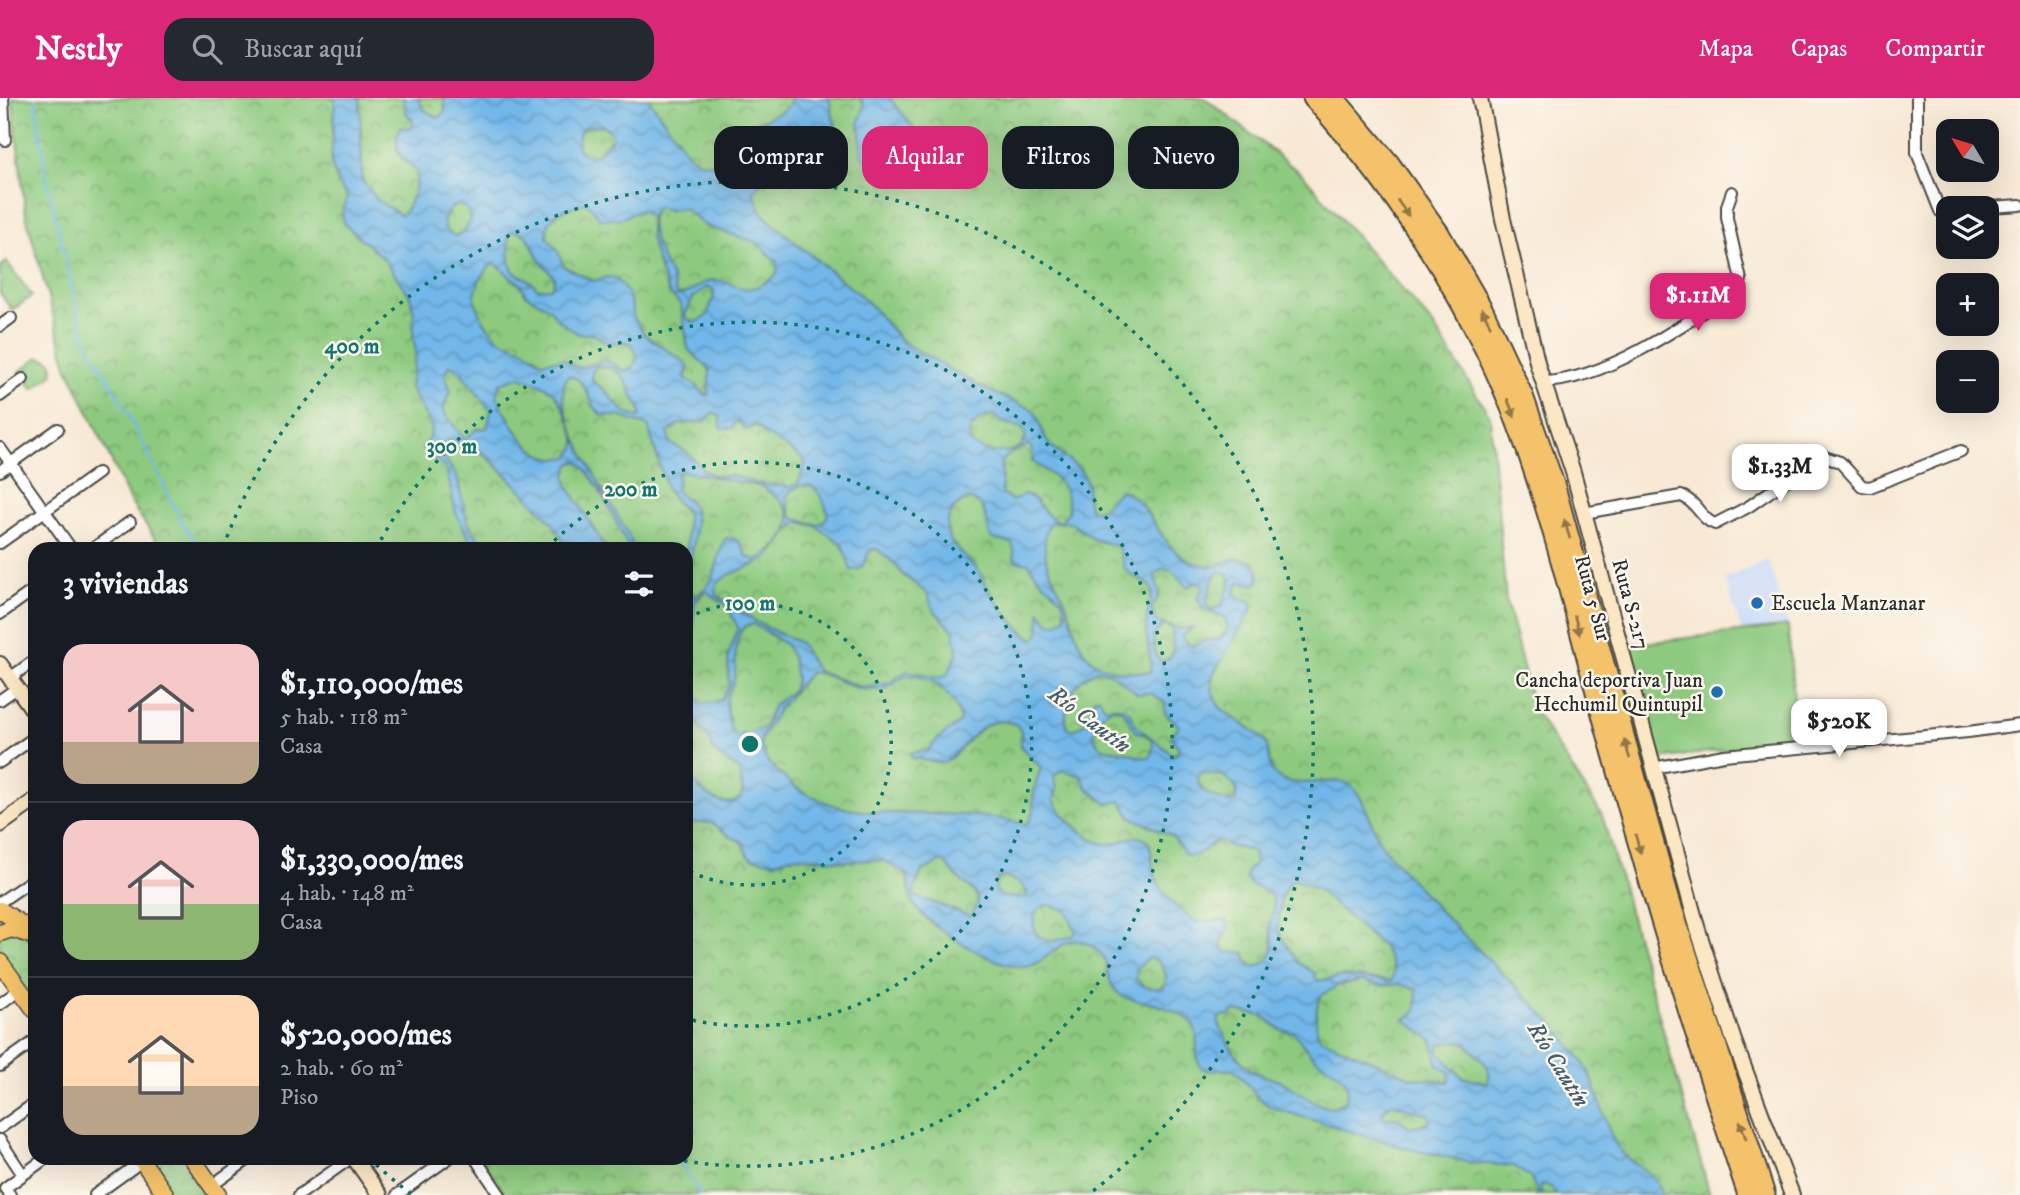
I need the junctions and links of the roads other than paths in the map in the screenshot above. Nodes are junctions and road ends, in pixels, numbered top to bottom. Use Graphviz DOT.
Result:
graph roads {
  1 [pos="3,98"];
  2 [pos="1313,98"];
  3 [pos="1334,98"];
  4 [pos="1480,98"];
  5 [pos="1917,98"];
  6 [pos="2,116"];
  7 [pos="5,140"];
  8 [pos="1732,192"];
  9 [pos="1936,202"];
  10 [pos="2020,205"];
  11 [pos="1999,206"];
  12 [pos="11,318"];
  13 [pos="0,326"];
  14 [pos="23,379"];
  15 [pos="1542,382"];
  16 [pos="0,396"];
  17 [pos="58,429"];
  18 [pos="0,449"];
  19 [pos="1961,451"];
  20 [pos="11,464"];
  21 [pos="0,471"];
  22 [pos="98,472"];
  23 [pos="45,511"];
  24 [pos="1584,513"];
  25 [pos="130,522"];
  26 [pos="66,542"];
  27 [pos="102,542"];
  28 [pos="0,543"];
  29 [pos="28,594"];
  30 [pos="0,614"];
  31 [pos="0,664"];
  32 [pos="28,668"];
  33 [pos="14,683"];
  34 [pos="0,700"];
  35 [pos="28,703"];
  36 [pos="2020,725"];
  37 [pos="28,742"];
  38 [pos="0,762"];
  39 [pos="1653,768"];
  40 [pos="28,805"];
  41 [pos="0,825"];
  42 [pos="28,883"];
  43 [pos="0,902"];
  44 [pos="0,910"];
  45 [pos="28,930"];
  46 [pos="0,933"];
  47 [pos="28,935"];
  48 [pos="0,962"];
  49 [pos="20,989"];
  50 [pos="28,1000"];
  51 [pos="0,1004"];
  52 [pos="28,1046"];
  53 [pos="0,1066"];
  54 [pos="28,1108"];
  55 [pos="0,1128"];
  56 [pos="0,1140"];
  57 [pos="37,1165"];
  58 [pos="134,1165"];
  59 [pos="146,1165"];
  60 [pos="197,1165"];
  61 [pos="242,1165"];
  62 [pos="343,1165"];
  63 [pos="358,1165"];
  64 [pos="439,1165"];
  65 [pos="480,1165"];
  66 [pos="23,1175"];
  67 [pos="8,1191"];
  68 [pos="214,1191"];
  69 [pos="95,1195"];
  70 [pos="166,1195"];
  71 [pos="299,1195"];
  72 [pos="380,1195"];
  73 [pos="397,1195"];
  74 [pos="500,1195"];
  75 [pos="1748,1195"];
  76 [pos="1765,1195"];
  77 [pos="1791,1195"];
  1 -- 6 [label="street"];
  2 -- 75 [label="highway, Ruta 5 Sur, one-way"];
  76 -- 3 [label="highway, Ruta 5 Sur, one-way"];
  4 -- 15 [label="main road, Ruta S-217"];
  5 -- 9 [label="street"];
  6 -- 7 [label="street"];
  8 -- 15 [label="street"];
  10 -- 11 [label="street"];
  12 -- 13 [label="street"];
  14 -- 16 [label="street"];
  15 -- 24 [label="main road, Ruta S-217"];
  17 -- 20 [label="street"];
  18 -- 20 [label="street"];
  19 -- 24 [label="street"];
  20 -- 21 [label="street"];
  20 -- 23 [label="street"];
  22 -- 23 [label="street"];
  23 -- 26 [label="street"];
  23 -- 28 [label="street"];
  24 -- 39 [label="main road, Ruta S-217"];
  25 -- 27 [label="street"];
  29 -- 30 [label="street"];
  31 -- 33 [label="main road"];
  32 -- 33 [label="street"];
  33 -- 34 [label="street"];
  33 -- 35 [label="main road"];
  36 -- 39 [label="street"];
  37 -- 38 [label="street"];
  39 -- 77 [label="main road, Ruta S-217"];
  40 -- 41 [label="main road"];
  42 -- 43 [label="street"];
  44 -- 45 [label="main road"];
  46 -- 47 [label="main road"];
  48 -- 49 [label="main road"];
  49 -- 50 [label="main road"];
  49 -- 51 [label="street"];
  52 -- 53 [label="street"];
  54 -- 55 [label="street"];
  56 -- 66 [label="street"];
  57 -- 66 [label="street"];
  58 -- 69 [label="street"];
  59 -- 70 [label="main road"];
  60 -- 68 [label="main road"];
  61 -- 68 [label="street"];
  62 -- 71 [label="street"];
  63 -- 72 [label="main road"];
  64 -- 73 [label="street"];
  65 -- 74 [label="street"];
  66 -- 67 [label="street"];
}
